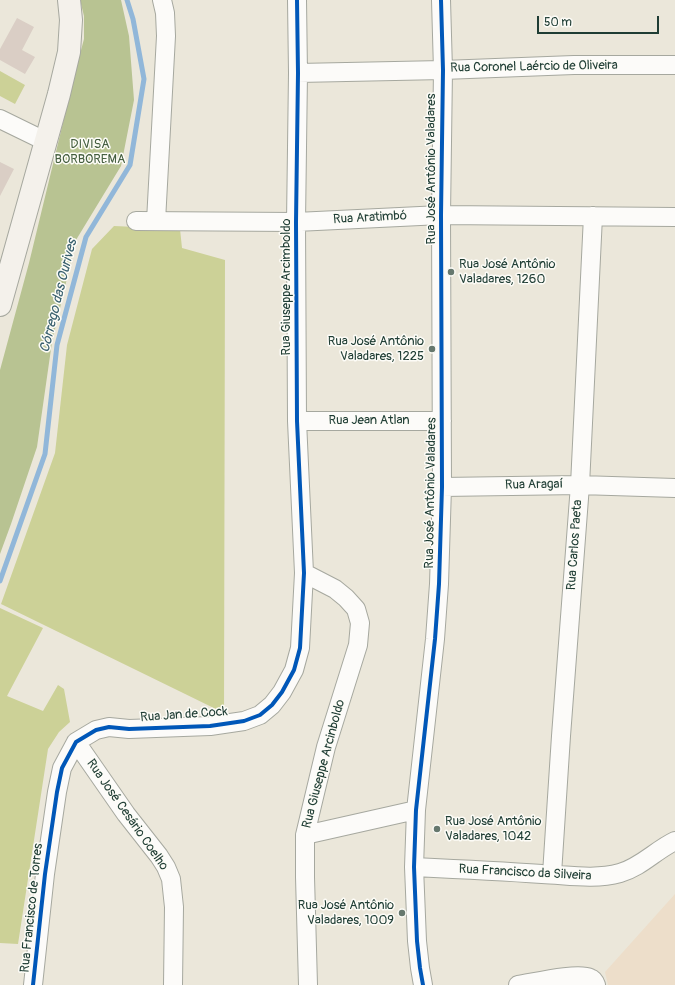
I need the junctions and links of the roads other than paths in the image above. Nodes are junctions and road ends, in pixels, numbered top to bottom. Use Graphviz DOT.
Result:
graph roads {
  1 [pos="69,0"];
  2 [pos="297,0"];
  3 [pos="440,0"];
  4 [pos="163,6"];
  5 [pos="675,65"];
  6 [pos="443,70"];
  7 [pos="298,73"];
  8 [pos="0,119"];
  9 [pos="45,141"];
  10 [pos="441,215"];
  11 [pos="593,216"];
  12 [pos="675,217"];
  13 [pos="136,221"];
  14 [pos="156,221"];
  15 [pos="296,222"];
  16 [pos="0,305"];
  17 [pos="297,421"];
  18 [pos="442,422"];
  19 [pos="580,485"];
  20 [pos="442,487"];
  21 [pos="675,488"];
  22 [pos="304,573"];
  23 [pos="76,742"];
  24 [pos="416,810"];
  25 [pos="305,835"];
  26 [pos="674,837"];
  27 [pos="414,867"];
  28 [pos="552,874"];
  29 [pos="33,985"];
  30 [pos="173,985"];
  31 [pos="308,985"];
  32 [pos="424,985"];
  33 [pos="518,985"];
  34 [pos="596,985"];
  1 -- 9 [label="street"];
  2 -- 7 [label="street, Rua Giuseppe Arcimboldo"];
  3 -- 6 [label="street, Rua José Antônio Valadares"];
  4 -- 14 [label="street"];
  5 -- 6 [label="street, Rua Coronel Laércio de Oliveira"];
  6 -- 7 [label="street, Rua Coronel Laércio de Oliveira"];
  6 -- 10 [label="street, Rua José Antônio Valadares"];
  7 -- 15 [label="street, Rua Giuseppe Arcimboldo"];
  8 -- 9 [label="street"];
  9 -- 16 [label="street"];
  10 -- 11 [label="street, Rua Aratimbó"];
  10 -- 15 [label="street, Rua Aratimbó"];
  10 -- 18 [label="street, Rua José Antônio Valadares"];
  11 -- 12 [label="street, Rua Aratimbó"];
  11 -- 19 [label="street, Rua Carlos Paeta"];
  13 -- 14 [label="street, Rua Aratimbó"];
  14 -- 15 [label="street, Rua Aratimbó"];
  15 -- 17 [label="street, Rua Giuseppe Arcimboldo"];
  17 -- 18 [label="street, Rua Jean Atlan"];
  17 -- 22 [label="street, Rua Giuseppe Arcimboldo"];
  18 -- 20 [label="street, Rua José Antônio Valadares"];
  19 -- 20 [label="street, Rua Aragaí"];
  19 -- 21 [label="street, Rua Aragaí"];
  19 -- 28 [label="street, Rua Carlos Paeta"];
  20 -- 24 [label="street, Rua José Antônio Valadares"];
  22 -- 23 [label="street, Rua Jan de Cock"];
  22 -- 25 [label="street, Rua Giuseppe Arcinboldo"];
  23 -- 29 [label="street, Rua Francisco de Torres"];
  23 -- 30 [label="street, Rua José Cesário Coelho"];
  24 -- 25 [label="street"];
  24 -- 27 [label="street, Rua José Antônio Valadares"];
  25 -- 31 [label="street, Rua Giuseppe Arcinboldo"];
  26 -- 28 [label="street, Rua Francisco da Silveira"];
  27 -- 28 [label="street, Rua Francisco da Silveira"];
  27 -- 32 [label="street, Rua José Antônio Valadares"];
  33 -- 34 [label="street"];
}
